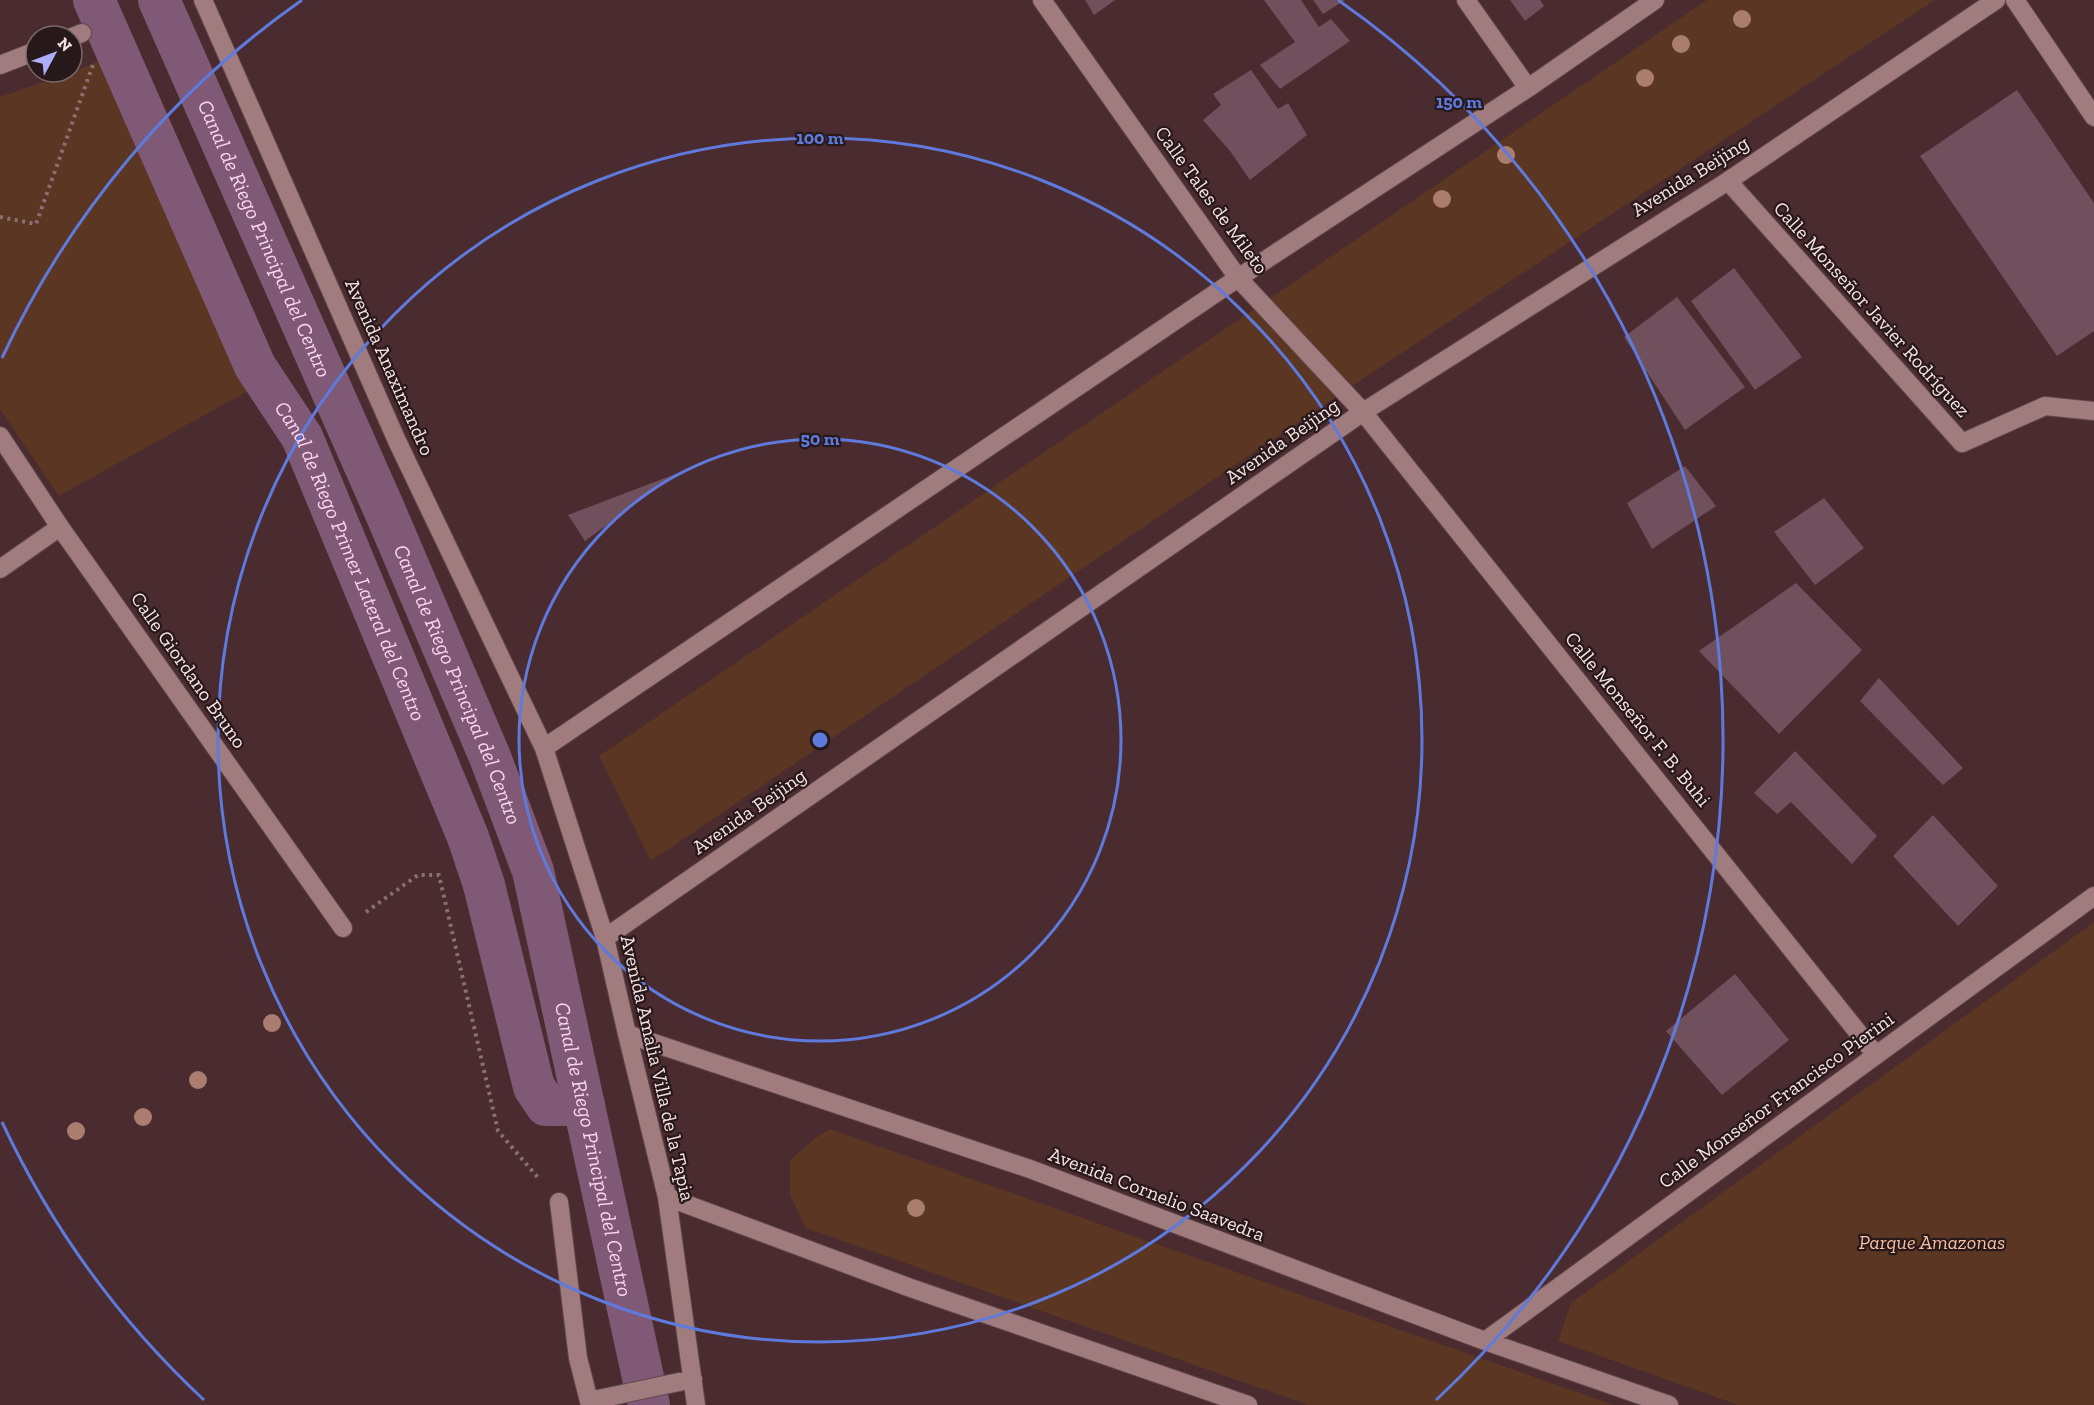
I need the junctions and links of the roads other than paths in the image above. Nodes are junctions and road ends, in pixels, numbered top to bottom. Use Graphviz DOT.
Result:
graph roads {
  1 [pos="203,0"];
  2 [pos="1042,0"];
  3 [pos="1466,0"];
  4 [pos="1655,0"];
  5 [pos="1996,0"];
  6 [pos="2015,0"];
  7 [pos="24,56"];
  8 [pos="0,65"];
  9 [pos="1528,88"];
  10 [pos="2094,117"];
  11 [pos="1728,181"];
  12 [pos="1238,278"];
  13 [pos="2094,411"];
  14 [pos="1363,412"];
  15 [pos="0,436"];
  16 [pos="60,527"];
  17 [pos="0,569"];
  18 [pos="544,748"];
  19 [pos="2094,896"];
  20 [pos="343,928"];
  21 [pos="605,938"];
  22 [pos="627,1034"];
  23 [pos="1876,1055"];
  24 [pos="667,1197"];
  25 [pos="559,1202"];
  26 [pos="1485,1341"];
  27 [pos="693,1379"];
  28 [pos="589,1403"];
  29 [pos="696,1405"];
  30 [pos="1248,1405"];
  31 [pos="1669,1405"];
  1 -- 18 [label="street, Avenida Anaximandro"];
  2 -- 12 [label="street, Calle Tales de Mileto"];
  3 -- 9 [label="street"];
  4 -- 9 [label="street"];
  5 -- 11 [label="street, Avenida Beijing"];
  6 -- 10 [label="street"];
  7 -- 8 [label="street"];
  9 -- 12 [label="street"];
  11 -- 13 [label="street, Calle Monseñor Javier Rodríguez"];
  11 -- 14 [label="street, Avenida Beijing"];
  12 -- 14 [label="street, Calle Tales de Mileto"];
  12 -- 18 [label="street"];
  14 -- 21 [label="street, Avenida Beijing"];
  14 -- 23 [label="street, Calle Monseñor F. B. Buhi"];
  15 -- 16 [label="street, Calle Giordano Bruno"];
  16 -- 17 [label="street"];
  16 -- 20 [label="street, Calle Giordano Bruno"];
  18 -- 21 [label="street, Avenida Amalia Villa de la Tapia"];
  19 -- 23 [label="street, Calle Monseñor Francisco Pierini"];
  21 -- 22 [label="street, Avenida Amalia Villa de la Tapia"];
  22 -- 24 [label="street, Avenida Amalia Villa de la Tapia"];
  22 -- 26 [label="street, Avenida Cornelio Saavedra"];
  23 -- 26 [label="street, Calle Monseñor Francisco Pierini"];
  24 -- 27 [label="street, Avenida Amalia Villa de la Tapia"];
  24 -- 30 [label="street"];
  25 -- 28 [label="street"];
  26 -- 31 [label="street, Avenida Cornelio Saavedra"];
  27 -- 28 [label="street"];
  27 -- 29 [label="street, Avenida Amalia Villa de la Tapia"];
}
